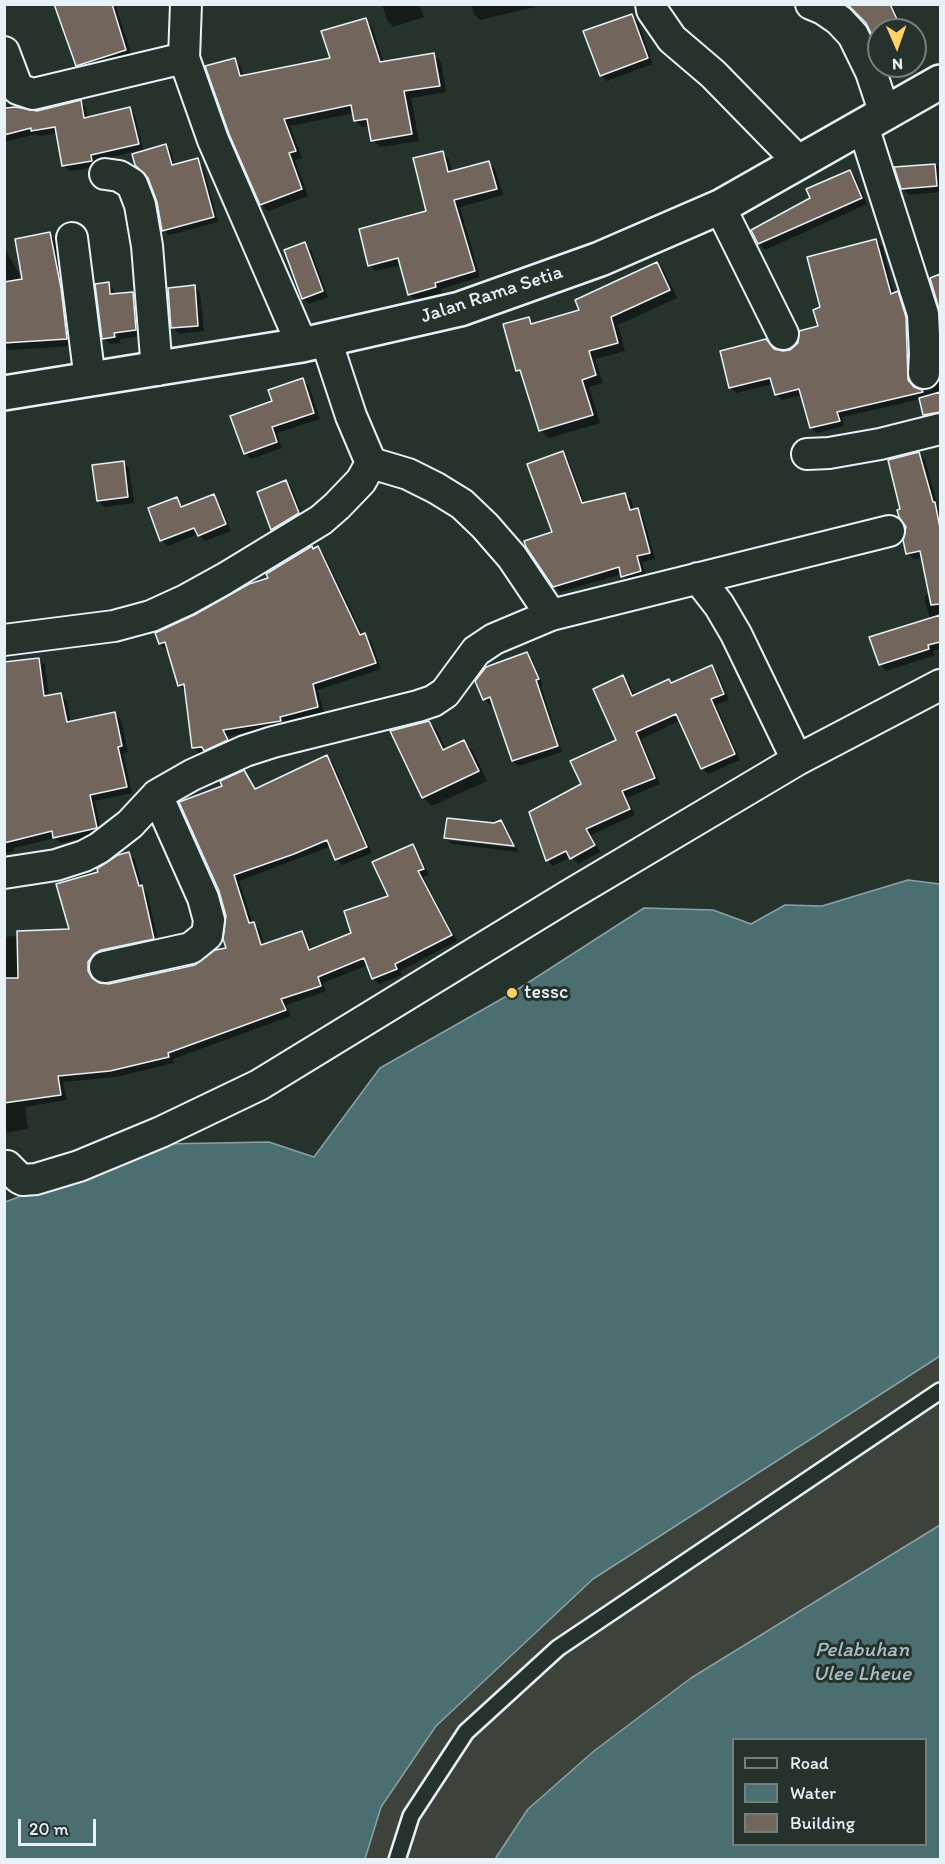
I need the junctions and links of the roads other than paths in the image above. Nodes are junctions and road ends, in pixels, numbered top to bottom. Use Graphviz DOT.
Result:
graph roads {
  1 [pos="651,4"];
  2 [pos="811,4"];
  3 [pos="185,8"];
  4 [pos="184,58"];
  5 [pos="8,71"];
  6 [pos="940,82"];
  7 [pos="874,120"];
  8 [pos="799,162"];
  9 [pos="105,174"];
  10 [pos="720,207"];
  11 [pos="72,238"];
  12 [pos="783,334"];
  13 [pos="314,343"];
  14 [pos="158,370"];
  15 [pos="924,373"];
  16 [pos="90,380"];
  17 [pos="4,393"];
  18 [pos="940,429"];
  19 [pos="807,454"];
  20 [pos="371,463"];
  21 [pos="889,531"];
  22 [pos="698,578"];
  23 [pos="551,615"];
  24 [pos="4,640"];
  25 [pos="940,685"];
  26 [pos="797,760"];
  27 [pos="158,795"];
  28 [pos="4,873"];
  29 [pos="105,968"];
  30 [pos="4,1166"];
  31 [pos="940,1390"];
  32 [pos="397,1860"];
  1 -- 8 [label="street"];
  2 -- 7 [label="street"];
  3 -- 4 [label="street"];
  4 -- 5 [label="street"];
  4 -- 13 [label="street"];
  6 -- 7 [label="street, Jalan Rama Setia"];
  7 -- 8 [label="street, Jalan Rama Setia"];
  7 -- 15 [label="street"];
  8 -- 10 [label="street, Jalan Rama Setia"];
  9 -- 14 [label="street"];
  10 -- 12 [label="street"];
  10 -- 13 [label="street, Jalan Rama Setia"];
  11 -- 16 [label="street"];
  13 -- 14 [label="street, Jalan Rama Setia"];
  13 -- 20 [label="street"];
  14 -- 16 [label="street, Jalan Rama Setia"];
  16 -- 17 [label="street, Jalan Rama Setia"];
  18 -- 19 [label="street"];
  20 -- 23 [label="street"];
  20 -- 24 [label="street"];
  21 -- 22 [label="street"];
  22 -- 23 [label="street"];
  22 -- 26 [label="street"];
  23 -- 27 [label="street"];
  25 -- 26 [label="street"];
  26 -- 30 [label="street"];
  27 -- 28 [label="street"];
  27 -- 29 [label="street"];
  31 -- 32 [label="lane"];
}
